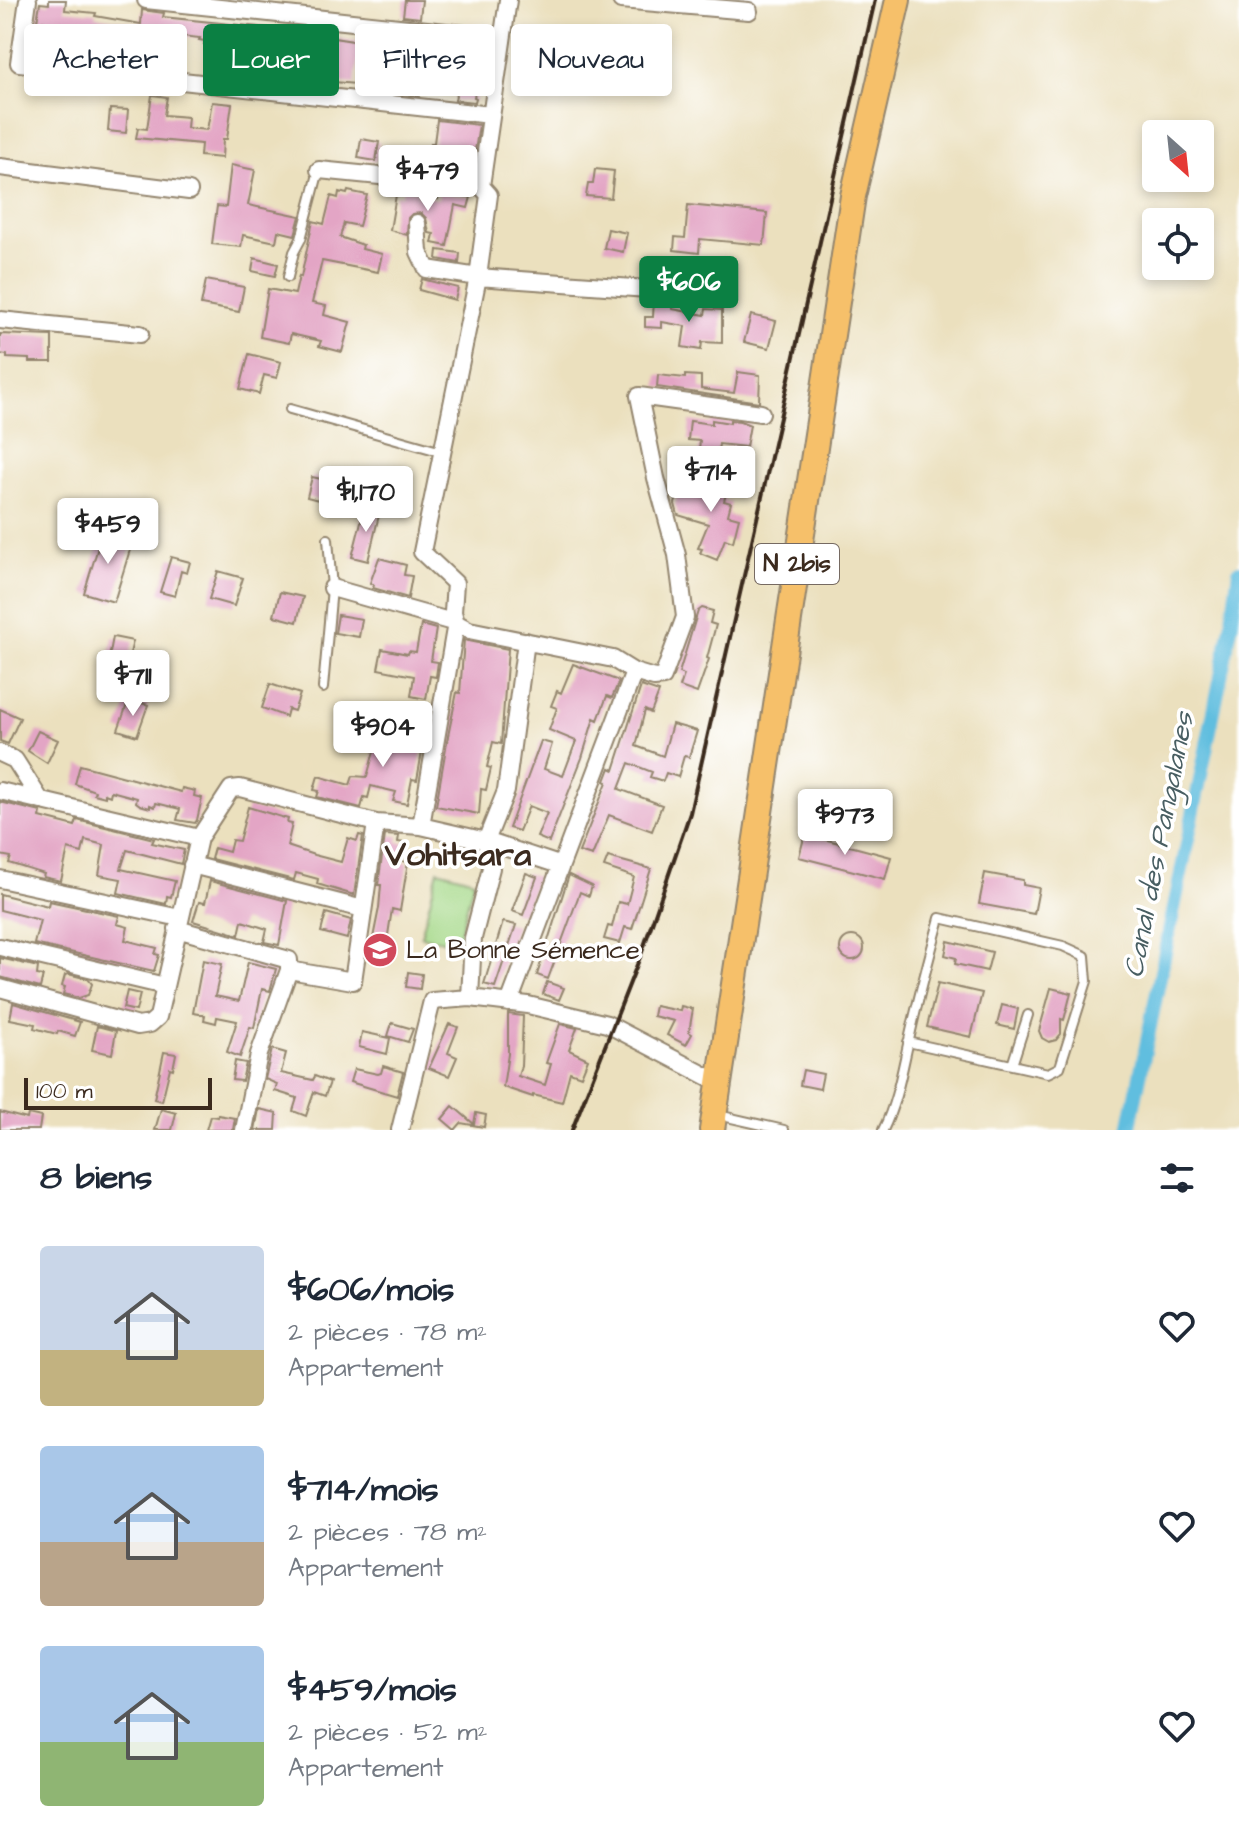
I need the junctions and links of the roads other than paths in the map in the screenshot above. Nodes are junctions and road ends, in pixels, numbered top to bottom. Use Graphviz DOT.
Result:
graph roads {
  1 [pos="28,0"];
  2 [pos="146,0"];
  3 [pos="508,0"];
  4 [pos="621,0"];
  5 [pos="898,0"];
  6 [pos="749,11"];
  7 [pos="502,38"];
  8 [pos="491,115"];
  9 [pos="0,167"];
  10 [pos="319,170"];
  11 [pos="481,186"];
  12 [pos="189,191"];
  13 [pos="417,223"];
  14 [pos="288,277"];
  15 [pos="478,277"];
  16 [pos="662,290"];
  17 [pos="0,320"];
  18 [pos="140,334"];
  19 [pos="290,409"];
  20 [pos="761,413"];
  21 [pos="443,452"];
  22 [pos="328,539"];
  23 [pos="332,588"];
  24 [pos="456,623"];
  25 [pos="526,641"];
  26 [pos="634,672"];
  27 [pos="323,688"];
  28 [pos="0,753"];
  29 [pos="0,791"];
  30 [pos="41,801"];
  31 [pos="376,823"];
  32 [pos="421,826"];
  33 [pos="199,838"];
  34 [pos="486,841"];
  35 [pos="192,865"];
  36 [pos="559,865"];
  37 [pos="0,879"];
  38 [pos="363,909"];
  39 [pos="178,923"];
  40 [pos="0,947"];
  41 [pos="289,970"];
  42 [pos="165,986"];
  43 [pos="0,988"];
  44 [pos="470,998"];
  45 [pos="509,1003"];
  46 [pos="1028,1015"];
  47 [pos="908,1042"];
  48 [pos="1012,1065"];
  49 [pos="718,1082"];
  50 [pos="713,1122"];
  51 [pos="244,1130"];
  52 [pos="400,1130"];
  53 [pos="784,1130"];
  54 [pos="883,1130"];
  1 -- 8 [label="street"];
  2 -- 7 [label="street"];
  3 -- 7 [label="street"];
  4 -- 6 [label="street"];
  5 -- 49 [label="main road, N 2bis"];
  7 -- 8 [label="street"];
  8 -- 11 [label="street"];
  9 -- 12 [label="street"];
  10 -- 11 [label="street"];
  10 -- 14 [label="lane"];
  11 -- 15 [label="street"];
  13 -- 15 [label="street"];
  15 -- 16 [label="street"];
  15 -- 21 [label="street"];
  17 -- 18 [label="street"];
  19 -- 21 [label="lane"];
  20 -- 26 [label="street"];
  21 -- 24 [label="street"];
  22 -- 23 [label="lane"];
  23 -- 24 [label="street"];
  23 -- 27 [label="lane"];
  24 -- 25 [label="street"];
  24 -- 32 [label="street"];
  25 -- 26 [label="street"];
  25 -- 34 [label="street"];
  26 -- 36 [label="street"];
  28 -- 30 [label="street"];
  29 -- 30 [label="street"];
  30 -- 33 [label="street"];
  31 -- 32 [label="street"];
  31 -- 33 [label="street"];
  31 -- 38 [label="street"];
  32 -- 34 [label="street"];
  33 -- 35 [label="street"];
  34 -- 36 [label="street"];
  34 -- 44 [label="street"];
  35 -- 38 [label="street"];
  35 -- 39 [label="street"];
  36 -- 45 [label="street"];
  37 -- 39 [label="street"];
  38 -- 41 [label="street"];
  39 -- 41 [label="street"];
  39 -- 42 [label="street"];
  40 -- 42 [label="street"];
  41 -- 51 [label="street"];
  42 -- 43 [label="street"];
  44 -- 45 [label="street"];
  44 -- 52 [label="street"];
  45 -- 49 [label="street"];
  46 -- 48 [label="lane"];
  47 -- 48 [label="lane"];
  47 -- 48 [label="lane"];
  47 -- 54 [label="lane"];
  49 -- 50 [label="main road, N 2bis"];
  50 -- 53 [label="lane"];
}
